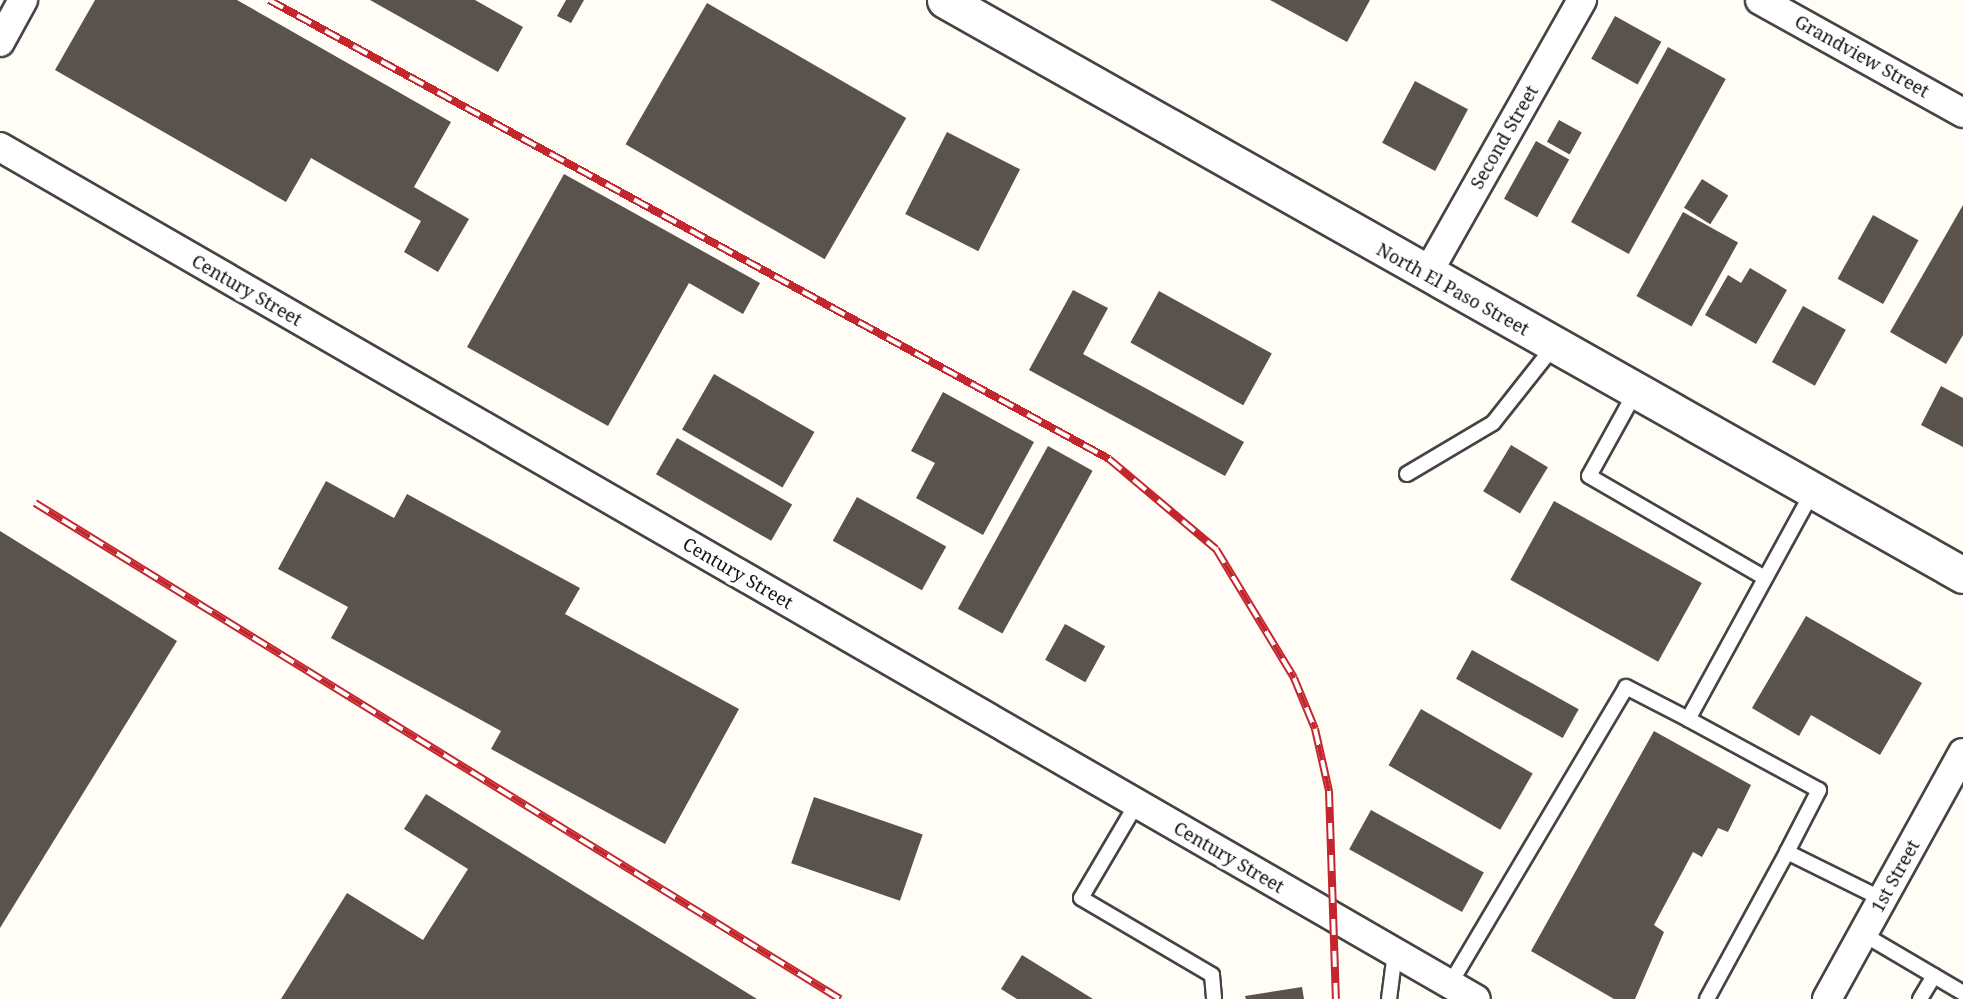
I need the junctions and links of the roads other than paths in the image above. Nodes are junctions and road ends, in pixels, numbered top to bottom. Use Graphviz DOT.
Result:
graph roads {
  1 [pos="23,0"];
  2 [pos="945,0"];
  3 [pos="1582,0"];
  4 [pos="1760,0"];
  5 [pos="0,42"];
  6 [pos="1963,113"];
  7 [pos="0,147"];
  8 [pos="1427,274"];
  9 [pos="1554,346"];
  10 [pos="1636,391"];
  11 [pos="1406,474"];
  12 [pos="1813,491"];
  13 [pos="1963,575"];
  14 [pos="1765,578"];
  15 [pos="1688,719"];
  16 [pos="1963,753"];
  17 [pos="1137,803"];
  18 [pos="1787,852"];
  19 [pos="1882,899"];
  20 [pos="1863,934"];
  21 [pos="1395,953"];
  22 [pos="1934,976"];
  23 [pos="1450,984"];
  24 [pos="1963,993"];
  25 [pos="1214,999"];
  26 [pos="1389,999"];
  27 [pos="1476,999"];
  28 [pos="1707,999"];
  29 [pos="1827,999"];
  30 [pos="1920,999"];
  1 -- 5 [label="street"];
  2 -- 8 [label="street, North El Paso Street"];
  3 -- 8 [label="street, Second Street"];
  4 -- 6 [label="street, Grandview Street"];
  7 -- 17 [label="street, Century Street"];
  8 -- 9 [label="street, North El Paso Street"];
  9 -- 10 [label="street, North El Paso Street"];
  9 -- 11 [label="lane"];
  10 -- 12 [label="street, North El Paso Street"];
  10 -- 14 [label="lane"];
  12 -- 13 [label="street, North El Paso Street"];
  12 -- 14 [label="lane"];
  14 -- 15 [label="lane"];
  15 -- 18 [label="lane"];
  15 -- 23 [label="lane"];
  16 -- 19 [label="street, 1st Street"];
  17 -- 21 [label="street, Century Street"];
  17 -- 25 [label="lane"];
  18 -- 19 [label="lane"];
  18 -- 28 [label="lane"];
  19 -- 20 [label="street, 1st Street"];
  20 -- 22 [label="lane"];
  20 -- 29 [label="street, 1st Street"];
  21 -- 23 [label="street, Century Street"];
  21 -- 26 [label="lane"];
  22 -- 24 [label="lane"];
  22 -- 30 [label="lane"];
  23 -- 27 [label="street, Century Street"];
}
